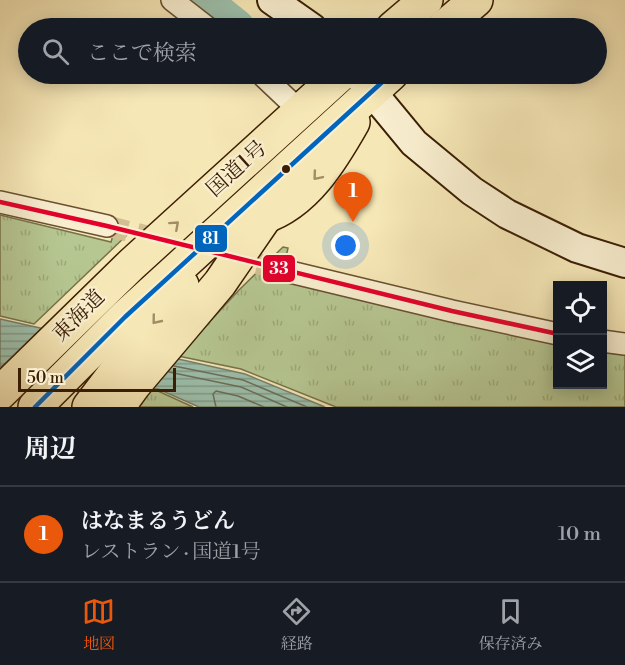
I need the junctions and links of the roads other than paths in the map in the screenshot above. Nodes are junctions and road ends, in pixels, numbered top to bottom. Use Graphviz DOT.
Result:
graph roads {
  1 [pos="172,0"];
  2 [pos="272,0"];
  3 [pos="426,0"];
  4 [pos="476,0"];
  5 [pos="195,18"];
  6 [pos="298,18"];
  7 [pos="405,18"];
  8 [pos="455,18"];
  9 [pos="272,84"];
  10 [pos="330,84"];
  11 [pos="368,84"];
  12 [pos="370,84"];
  13 [pos="376,84"];
  14 [pos="300,111"];
  15 [pos="285,171"];
  16 [pos="0,202"];
  17 [pos="266,216"];
  18 [pos="226,225"];
  19 [pos="107,226"];
  20 [pos="625,262"];
  21 [pos="132,264"];
  22 [pos="286,271"];
  23 [pos="196,276"];
  24 [pos="553,333"];
  25 [pos="607,342"];
  26 [pos="625,344"];
  27 [pos="0,393"];
  28 [pos="35,407"];
  29 [pos="89,407"];
  30 [pos="118,407"];
  1 -- 5 [label="street"];
  2 -- 6 [label="street"];
  3 -- 7 [label="highway"];
  4 -- 8 [label="highway"];
  9 -- 14 [label="street"];
  10 -- 14 [label="highway, 国道1号"];
  11 -- 15 [label="highway, 国道1号"];
  12 -- 17 [label="highway, one-way"];
  13 -- 20 [label="street"];
  21 -- 14 [label="highway, 国道1号, one-way"];
  15 -- 17 [label="highway"];
  15 -- 18 [label="highway, 国道1号"];
  16 -- 19 [label="street"];
  17 -- 18 [label="highway"];
  17 -- 23 [label="highway"];
  18 -- 23 [label="highway"];
  21 -- 27 [label="highway, 東海道"];
  22 -- 24 [label="street"];
  23 -- 28 [label="highway"];
  23 -- 29 [label="highway, one-way"];
  23 -- 30 [label="highway"];
  25 -- 26 [label="street"];
}
